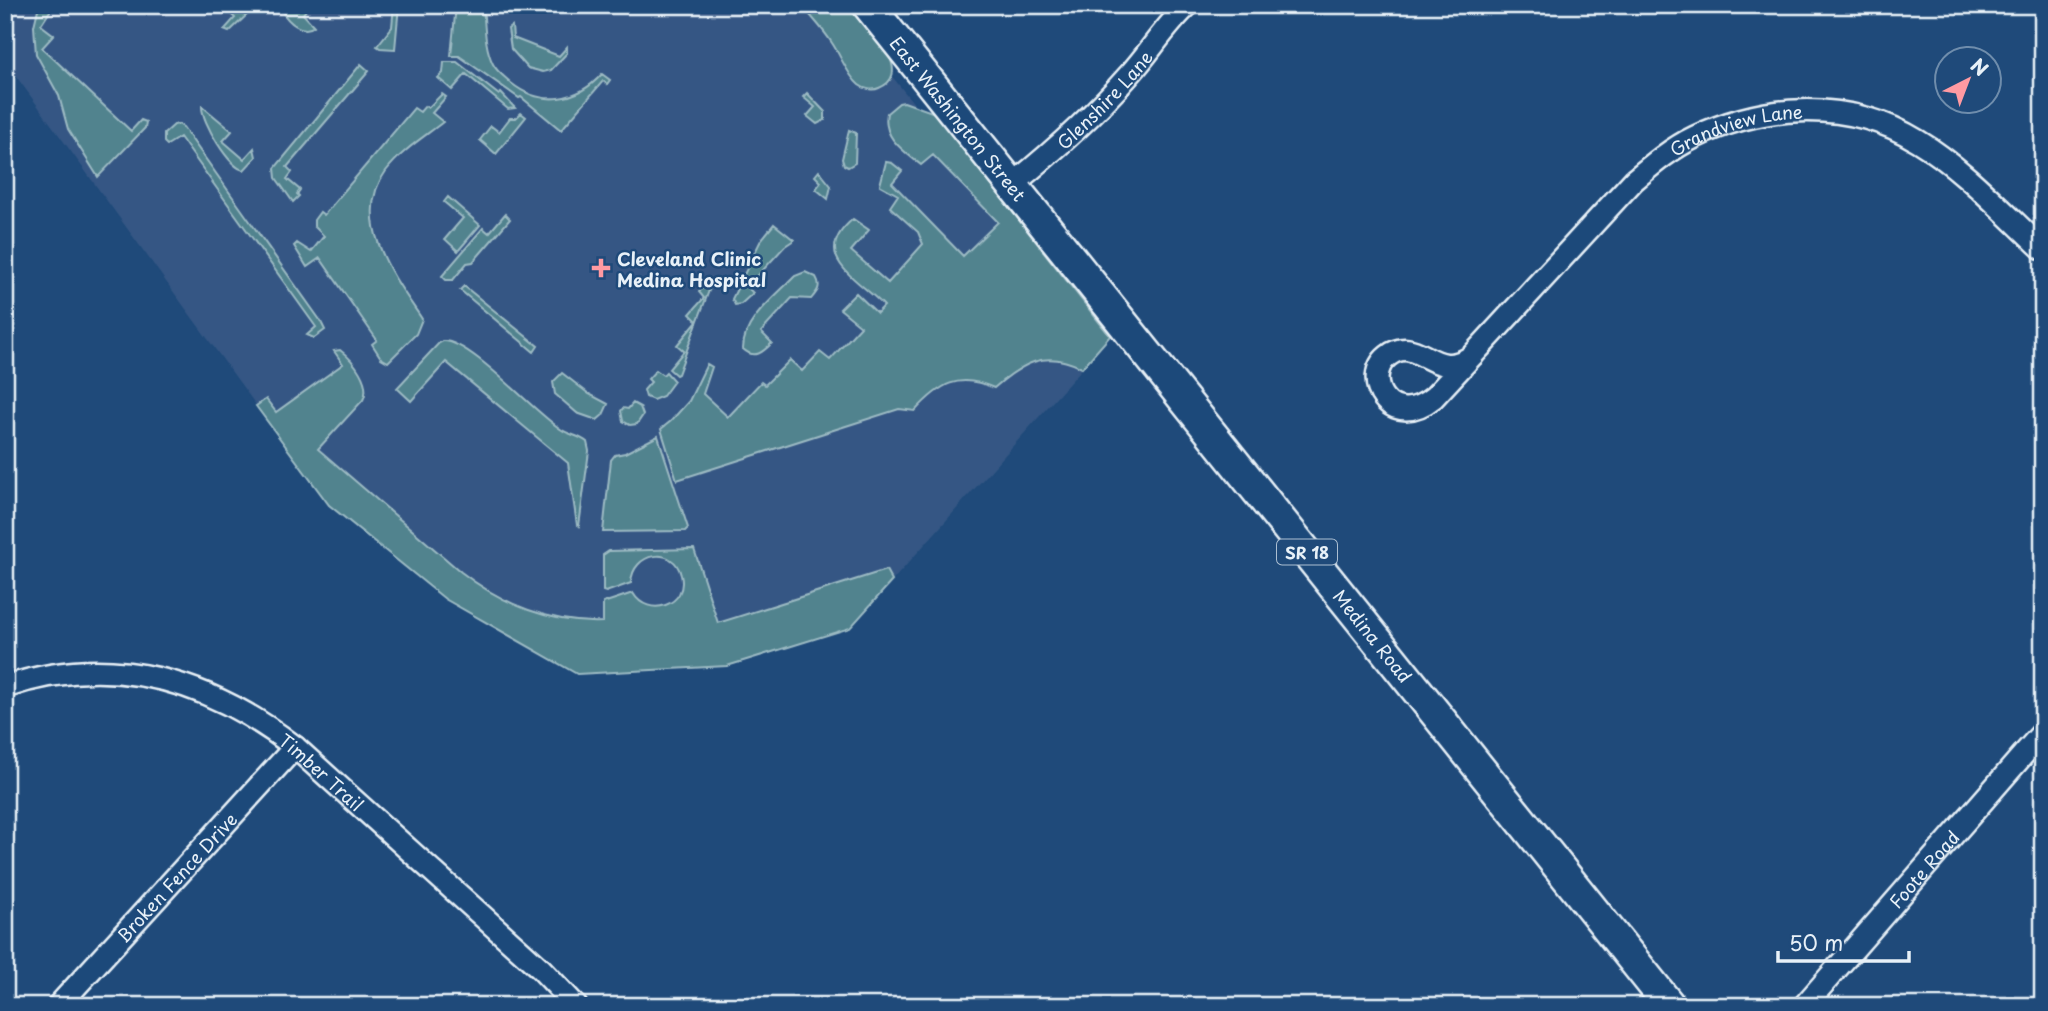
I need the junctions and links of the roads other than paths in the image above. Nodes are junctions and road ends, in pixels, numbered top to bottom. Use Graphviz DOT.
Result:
graph roads {
  1 [pos="867,5"];
  2 [pos="1188,5"];
  3 [pos="1012,185"];
  4 [pos="1050,233"];
  5 [pos="2043,249"];
  6 [pos="1473,355"];
  7 [pos="5,687"];
  8 [pos="2043,732"];
  9 [pos="295,747"];
  10 [pos="58,1006"];
  11 [pos="576,1006"];
  12 [pos="1670,1006"];
  13 [pos="1804,1006"];
  1 -- 3 [label="highway, East Washington Street / SR 18"];
  2 -- 3 [label="street, Glenshire Lane"];
  3 -- 4 [label="highway, East Washington Street / SR 18"];
  4 -- 12 [label="highway, Medina Road / SR 18"];
  5 -- 6 [label="street, Grandview Lane"];
  7 -- 9 [label="street, Timber Trail"];
  8 -- 13 [label="street, Foote Road"];
  9 -- 10 [label="street, Broken Fence Drive"];
  9 -- 11 [label="street, Timber Trail"];
}
